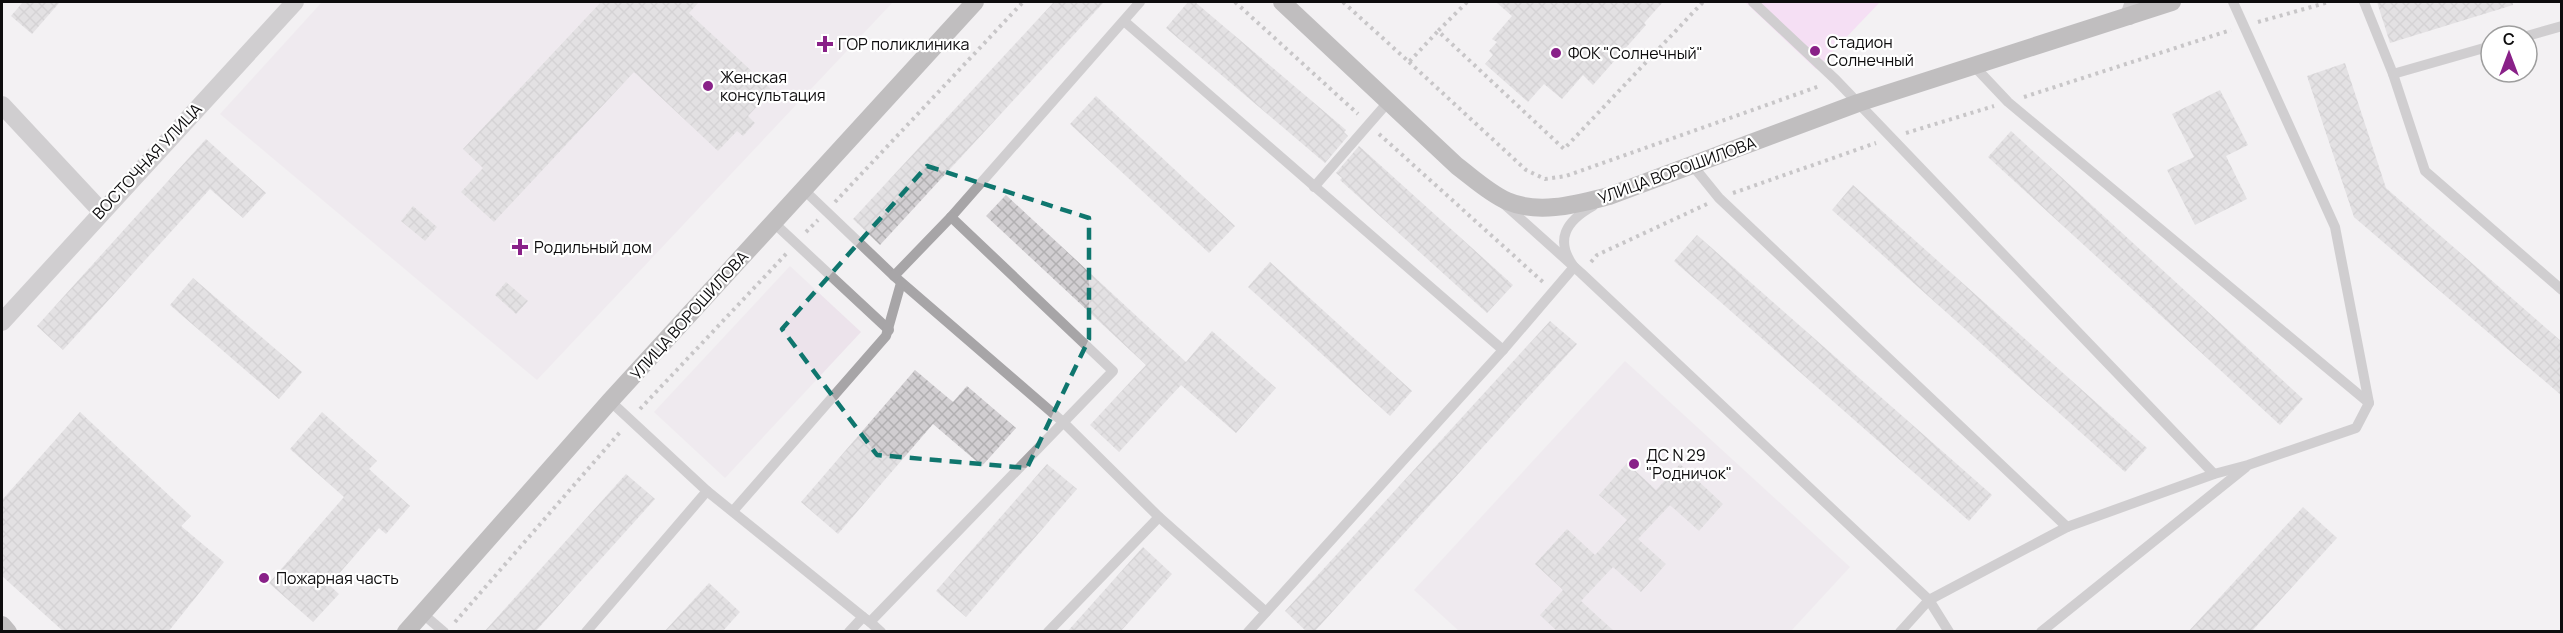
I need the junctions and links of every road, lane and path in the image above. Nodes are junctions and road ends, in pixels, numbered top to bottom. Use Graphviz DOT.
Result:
graph roads {
  1 [pos="295,2"];
  2 [pos="975,2"];
  3 [pos="1023,2"];
  4 [pos="1140,2"];
  5 [pos="1282,2"];
  6 [pos="1343,2"];
  7 [pos="1467,2"];
  8 [pos="1703,2"];
  9 [pos="1753,2"];
  10 [pos="2172,2"];
  11 [pos="2233,2"];
  12 [pos="2364,2"];
  13 [pos="2131,9"];
  14 [pos="1124,21"];
  15 [pos="2562,26"];
  16 [pos="1438,31"];
  17 [pos="2539,33"];
  18 [pos="2479,49"];
  19 [pos="1409,62"];
  20 [pos="1974,66"];
  21 [pos="2393,74"];
  22 [pos="1836,80"];
  23 [pos="1389,101"];
  24 [pos="1858,103"];
  25 [pos="2,105"];
  26 [pos="1693,166"];
  27 [pos="1314,187"];
  28 [pos="1487,189"];
  29 [pos="804,190"];
  30 [pos="1609,196"];
  31 [pos="101,211"];
  32 [pos="826,211"];
  33 [pos="951,217"];
  34 [pos="774,223"];
  35 [pos="796,244"];
  36 [pos="1574,267"];
  37 [pos="898,279"];
  38 [pos="2562,290"];
  39 [pos="2,322"];
  40 [pos="889,330"];
  41 [pos="1503,350"];
  42 [pos="610,401"];
  43 [pos="2369,404"];
  44 [pos="630,420"];
  45 [pos="1063,422"];
  46 [pos="2248,465"];
  47 [pos="2214,474"];
  48 [pos="707,491"];
  49 [pos="733,512"];
  50 [pos="1159,517"];
  51 [pos="2067,526"];
  52 [pos="1929,600"];
  53 [pos="1266,612"];
  54 [pos="423,614"];
  55 [pos="866,619"];
  56 [pos="454,622"];
  57 [pos="2,625"];
  58 [pos="8,632"];
  59 [pos="406,632"];
  60 [pos="444,632"];
  61 [pos="586,632"];
  62 [pos="849,632"];
  63 [pos="880,632"];
  64 [pos="1048,632"];
  65 [pos="1248,632"];
  66 [pos="1900,632"];
  67 [pos="1949,632"];
  68 [pos="2042,632"];
  1 -- 31 [label="street, ВОСТОЧНАЯ УЛИЦА"];
  2 -- 29 [label="main road, УЛИЦА ВОРОШИЛОВА"];
  3 -- 32 [label="path"];
  4 -- 14 [label="lane"];
  5 -- 23 [label="main road, УЛИЦА ВОРОШИЛОВА"];
  6 -- 19 [label="path"];
  7 -- 16 [label="path"];
  8 -- 16 [label="path"];
  9 -- 22 [label="lane"];
  10 -- 13 [label="main road, УЛИЦА ВОРОШИЛОВА"];
  11 -- 43 [label="lane"];
  12 -- 21 [label="lane"];
  13 -- 20 [label="main road, УЛИЦА ВОРОШИЛОВА"];
  14 -- 27 [label="lane"];
  14 -- 33 [label="lane"];
  15 -- 17 [label="lane"];
  16 -- 19 [label="path"];
  18 -- 21 [label="lane"];
  19 -- 22 [label="path"];
  20 -- 24 [label="main road, УЛИЦА ВОРОШИЛОВА"];
  20 -- 43 [label="lane"];
  21 -- 38 [label="lane"];
  22 -- 24 [label="lane"];
  23 -- 27 [label="lane"];
  23 -- 28 [label="main road, УЛИЦА ВОРОШИЛОВА"];
  24 -- 26 [label="main road, УЛИЦА ВОРОШИЛОВА"];
  24 -- 47 [label="lane"];
  25 -- 31 [label="street"];
  26 -- 30 [label="main road, УЛИЦА ВОРОШИЛОВА"];
  26 -- 51 [label="lane"];
  27 -- 41 [label="lane"];
  28 -- 30 [label="main road, УЛИЦА ВОРОШИЛОВА"];
  28 -- 36 [label="lane"];
  29 -- 32 [label="lane"];
  29 -- 34 [label="main road, УЛИЦА ВОРОШИЛОВА"];
  30 -- 36 [label="lane"];
  31 -- 39 [label="street, ВОСТОЧНАЯ УЛИЦА"];
  32 -- 35 [label="path"];
  32 -- 37 [label="lane"];
  33 -- 37 [label="lane"];
  33 -- 45 [label="lane"];
  34 -- 35 [label="lane"];
  34 -- 42 [label="main road, УЛИЦА ВОРОШИЛОВА"];
  35 -- 40 [label="lane"];
  35 -- 44 [label="path"];
  36 -- 41 [label="lane"];
  36 -- 52 [label="lane"];
  37 -- 40 [label="lane"];
  37 -- 45 [label="lane"];
  40 -- 49 [label="lane"];
  41 -- 53 [label="lane"];
  42 -- 44 [label="lane"];
  42 -- 54 [label="main road, УЛИЦА ВОРОШИЛОВА"];
  43 -- 46 [label="lane"];
  44 -- 48 [label="lane"];
  44 -- 56 [label="path"];
  45 -- 50 [label="lane"];
  45 -- 55 [label="lane"];
  46 -- 47 [label="lane"];
  46 -- 68 [label="lane"];
  47 -- 51 [label="lane"];
  48 -- 49 [label="lane"];
  48 -- 61 [label="lane"];
  49 -- 55 [label="lane"];
  50 -- 53 [label="lane"];
  50 -- 64 [label="lane"];
  51 -- 52 [label="lane"];
  52 -- 66 [label="lane"];
  52 -- 67 [label="lane"];
  53 -- 65 [label="lane"];
  54 -- 59 [label="main road, УЛИЦА ВОРОШИЛОВА"];
  54 -- 60 [label="lane"];
  55 -- 62 [label="lane"];
  55 -- 63 [label="lane"];
  57 -- 58 [label="main road"];
}
